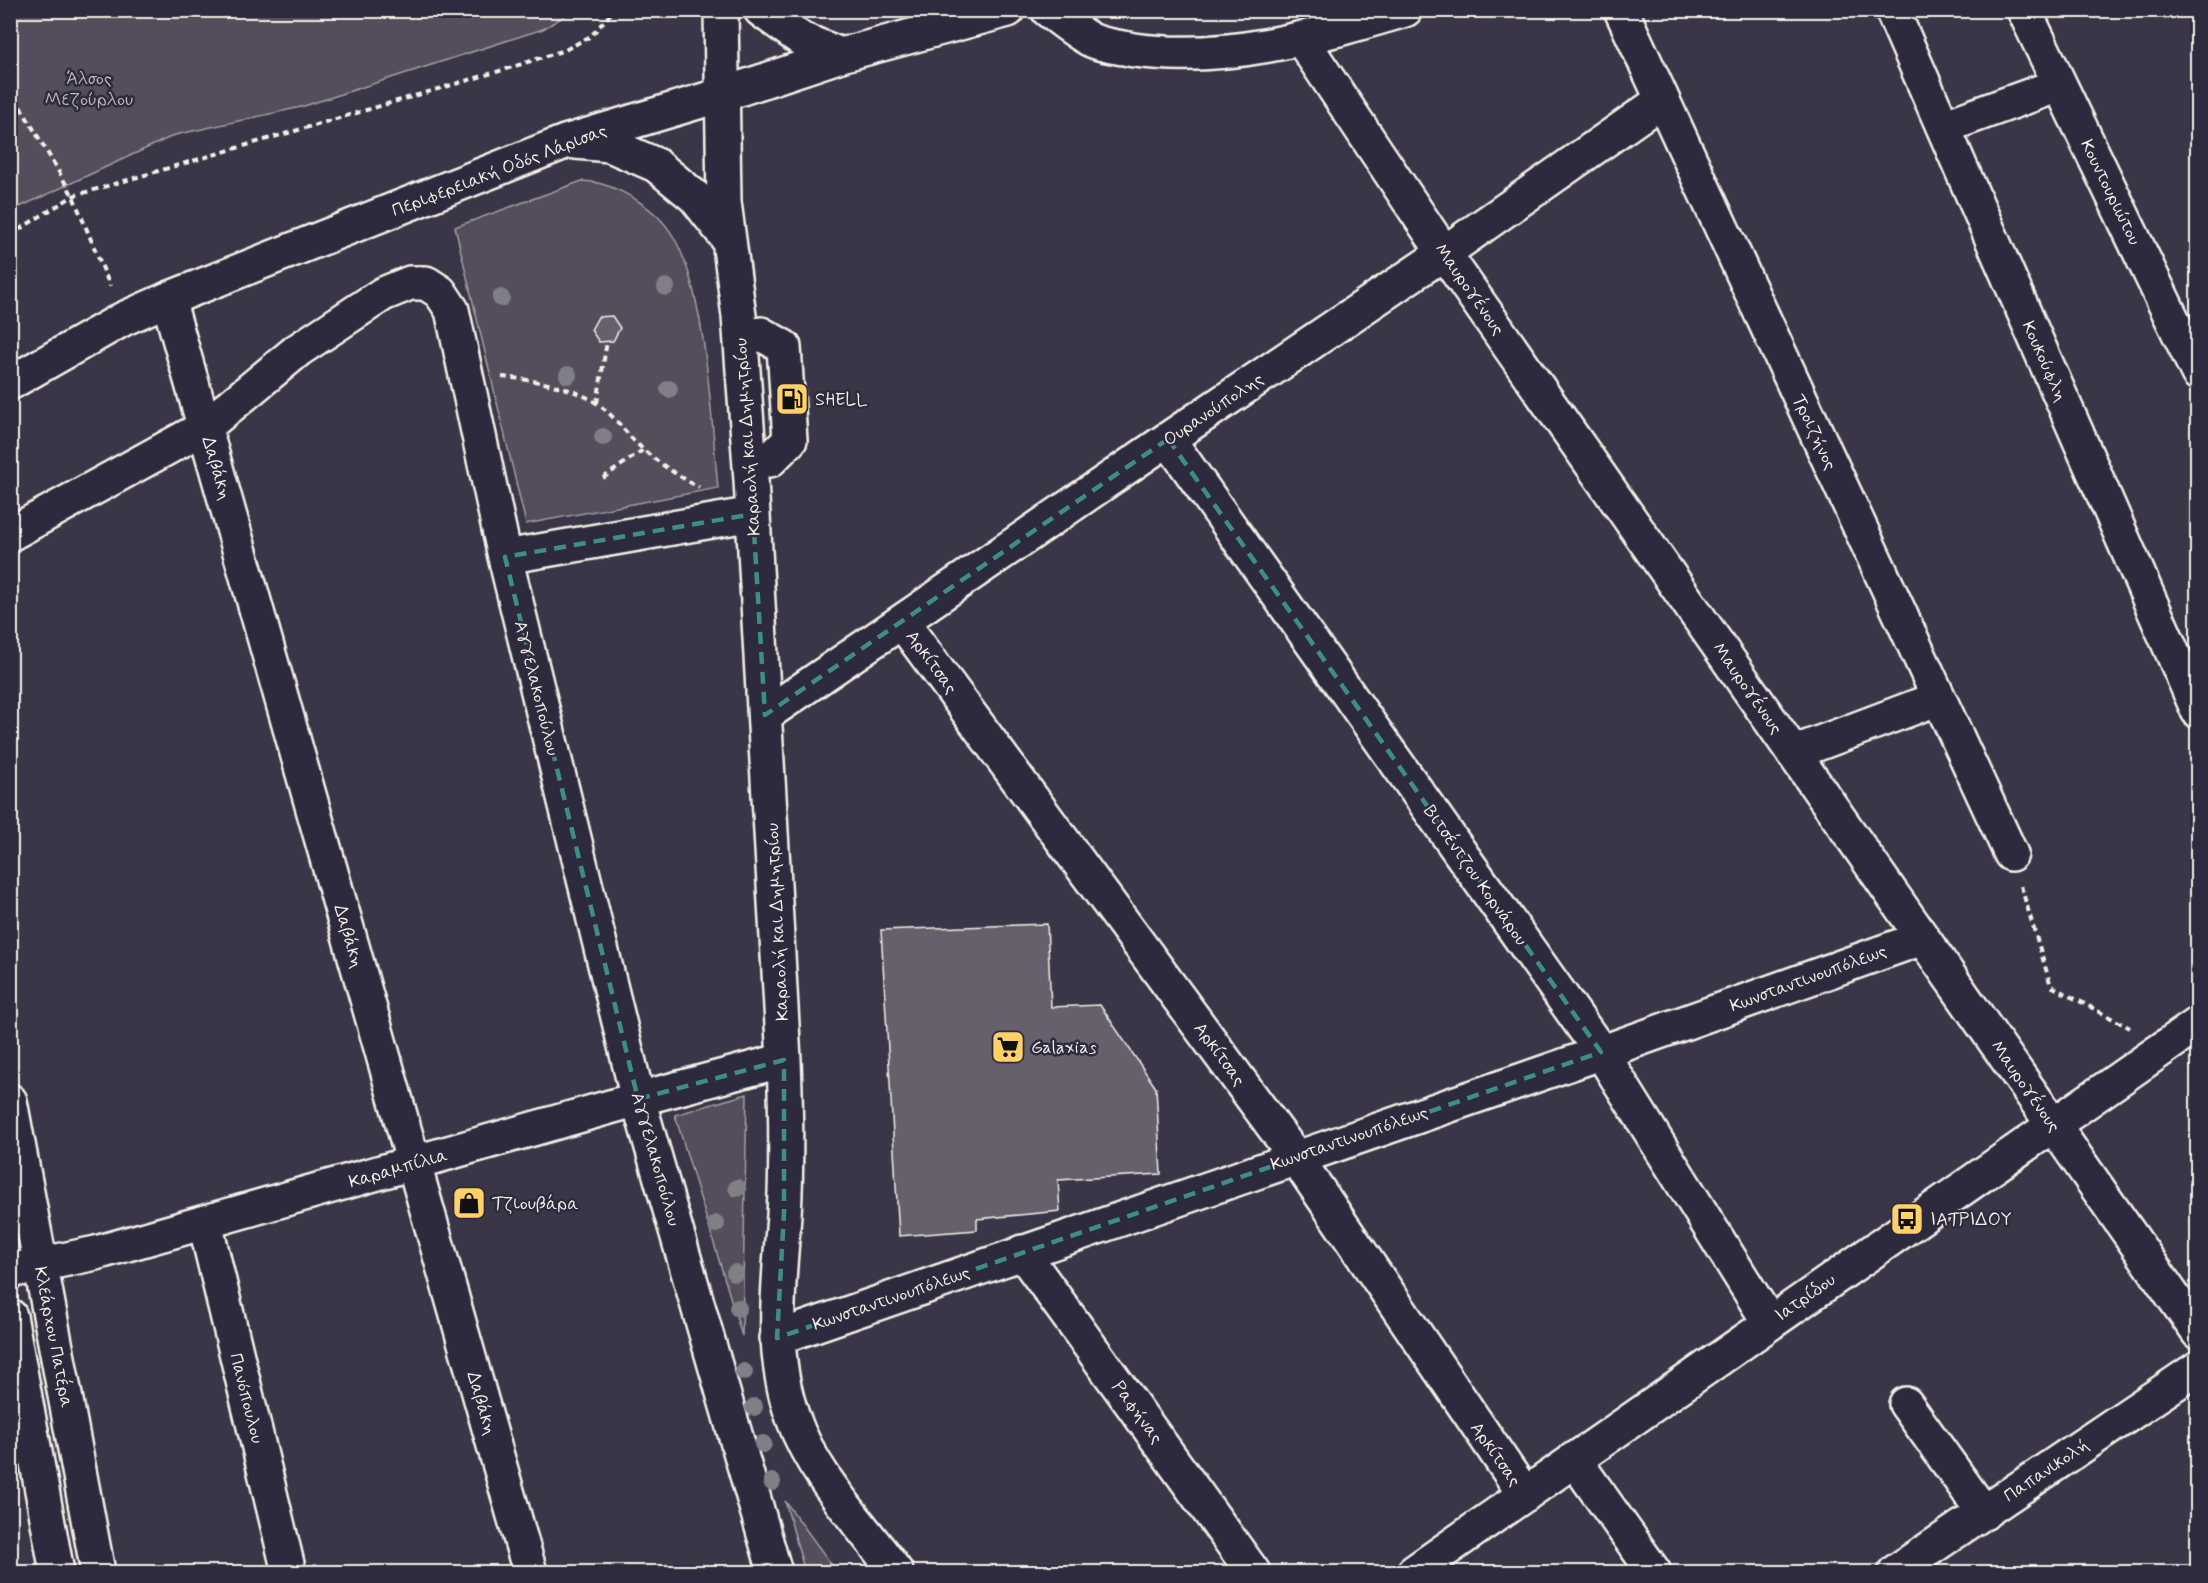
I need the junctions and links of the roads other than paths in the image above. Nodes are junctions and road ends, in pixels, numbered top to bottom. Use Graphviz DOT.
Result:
graph roads {
  1 [pos="721,10"];
  2 [pos="760,10"];
  3 [pos="1008,10"];
  4 [pos="1047,10"];
  5 [pos="1405,10"];
  6 [pos="1621,10"];
  7 [pos="1892,10"];
  8 [pos="2024,10"];
  9 [pos="1302,40"];
  10 [pos="842,55"];
  11 [pos="2059,85"];
  12 [pos="721,95"];
  13 [pos="1661,101"];
  14 [pos="1942,127"];
  15 [pos="565,142"];
  16 [pos="728,239"];
  17 [pos="1444,253"];
  18 [pos="168,299"];
  19 [pos="762,334"];
  20 [pos="2198,373"];
  21 [pos="10,383"];
  22 [pos="205,427"];
  23 [pos="1168,438"];
  24 [pos="770,460"];
  25 [pos="753,514"];
  26 [pos="10,534"];
  27 [pos="504,557"];
  28 [pos="903,622"];
  29 [pos="1940,698"];
  30 [pos="2198,711"];
  31 [pos="765,716"];
  32 [pos="1793,753"];
  33 [pos="2011,854"];
  34 [pos="1922,938"];
  35 [pos="2198,1024"];
  36 [pos="1601,1052"];
  37 [pos="784,1060"];
  38 [pos="638,1099"];
  39 [pos="10,1101"];
  40 [pos="2052,1124"];
  41 [pos="1295,1156"];
  42 [pos="414,1164"];
  43 [pos="205,1223"];
  44 [pos="1022,1252"];
  45 [pos="26,1269"];
  46 [pos="10,1316"];
  47 [pos="1769,1322"];
  48 [pos="2198,1332"];
  49 [pos="777,1338"];
  50 [pos="2198,1368"];
  51 [pos="1906,1404"];
  52 [pos="1574,1459"];
  53 [pos="1525,1495"];
  54 [pos="1984,1513"];
  55 [pos="57,1572"];
  56 [pos="98,1572"];
  57 [pos="289,1572"];
  58 [pos="530,1572"];
  59 [pos="775,1572"];
  60 [pos="896,1572"];
  61 [pos="1253,1572"];
  62 [pos="1414,1572"];
  63 [pos="1654,1572"];
  64 [pos="1895,1572"];
  1 -- 12 [label="main road, Καραολή και Δημητρίου"];
  2 -- 10 [label="main road"];
  3 -- 10 [label="main road, Περιφερειακή Οδός Λάρισας"];
  4 -- 9 [label="main road"];
  5 -- 9 [label="main road"];
  6 -- 13 [label="main road, Τρoιζήνος"];
  7 -- 14 [label="main road, Κουκούφλη"];
  8 -- 11 [label="main road, Κουντουριώτου"];
  9 -- 17 [label="main road, Μαυρογένους"];
  10 -- 12 [label="main road, Περιφερειακή Οδός Λάρισας"];
  11 -- 14 [label="main road"];
  11 -- 20 [label="main road, Κουντουριώτου"];
  12 -- 15 [label="main road, Περιφερειακή Οδός Λάρισας"];
  12 -- 16 [label="main road, Καραολή και Δημητρίου"];
  13 -- 17 [label="main road, Ουρανούπολης"];
  13 -- 29 [label="main road, Τρoιζήνος"];
  14 -- 30 [label="main road, Κουκούφλη"];
  15 -- 16 [label="main road"];
  15 -- 18 [label="main road, Περιφερειακή Οδός Λάρισας"];
  16 -- 25 [label="main road, Καραολή και Δημητρίου"];
  17 -- 23 [label="main road, Ουρανούπολης"];
  17 -- 32 [label="main road, Μαυρογένους"];
  18 -- 21 [label="main road, Περιφερειακή Οδός Λάρισας"];
  18 -- 22 [label="main road, Δαβάκη"];
  19 -- 24 [label="main road"];
  22 -- 26 [label="main road, Αγγελακοπούλου"];
  22 -- 27 [label="main road, Αγγελακοπούλου"];
  22 -- 42 [label="main road, Δαβάκη"];
  23 -- 28 [label="main road, Ουρανούπολης"];
  23 -- 36 [label="main road, Βιτσέντζου Κορνάρου"];
  25 -- 27 [label="main road"];
  25 -- 31 [label="main road, Καραολή και Δημητρίου"];
  27 -- 38 [label="main road, Αγγελακοπούλου"];
  28 -- 31 [label="main road, Ουρανούπολης"];
  28 -- 41 [label="main road, Αρκίτσας"];
  29 -- 32 [label="main road"];
  29 -- 33 [label="main road, Τρoιζήνος"];
  31 -- 37 [label="main road, Καραολή και Δημητρίου"];
  32 -- 34 [label="main road, Μαυρογένους"];
  34 -- 36 [label="main road, Κωνσταντινουπόλεως"];
  34 -- 40 [label="main road, Μαυρογένους"];
  35 -- 40 [label="main road, Ιατρίδου"];
  36 -- 41 [label="main road, Κωνσταντινουπόλεως"];
  36 -- 47 [label="main road, Βιτσέντζου Κορνάρου"];
  37 -- 38 [label="main road, Καραμπίλια"];
  37 -- 49 [label="main road, Καραολή και Δημητρίου"];
  38 -- 42 [label="main road, Καραμπίλια"];
  38 -- 59 [label="main road, Αγγελακοπούλου"];
  39 -- 45 [label="main road, Κλεάρχου Πατέρα"];
  40 -- 47 [label="main road, Ιατρίδου"];
  40 -- 48 [label="main road, Μαυρογένους"];
  41 -- 44 [label="main road, Κωνσταντινουπόλεως"];
  41 -- 53 [label="main road, Αρκίτσας"];
  42 -- 43 [label="main road, Καραμπίλια"];
  42 -- 58 [label="main road, Δαβάκη"];
  43 -- 45 [label="main road, Καραμπίλια"];
  43 -- 57 [label="main road, Πανόπουλου"];
  44 -- 49 [label="main road, Κωνσταντινουπόλεως"];
  44 -- 61 [label="main road, Ραφήνας"];
  45 -- 56 [label="main road, Κλεάρχου Πατέρα"];
  46 -- 55 [label="main road"];
  47 -- 52 [label="main road, Ιατρίδου"];
  49 -- 60 [label="main road, Καραολή και Δημητρίου"];
  50 -- 54 [label="main road, Παπανικολή"];
  51 -- 54 [label="main road"];
  52 -- 53 [label="main road, Ιατρίδου"];
  52 -- 63 [label="main road"];
  53 -- 62 [label="main road, Ιατρίδου"];
  54 -- 64 [label="main road, Παπανικολή"];
}
